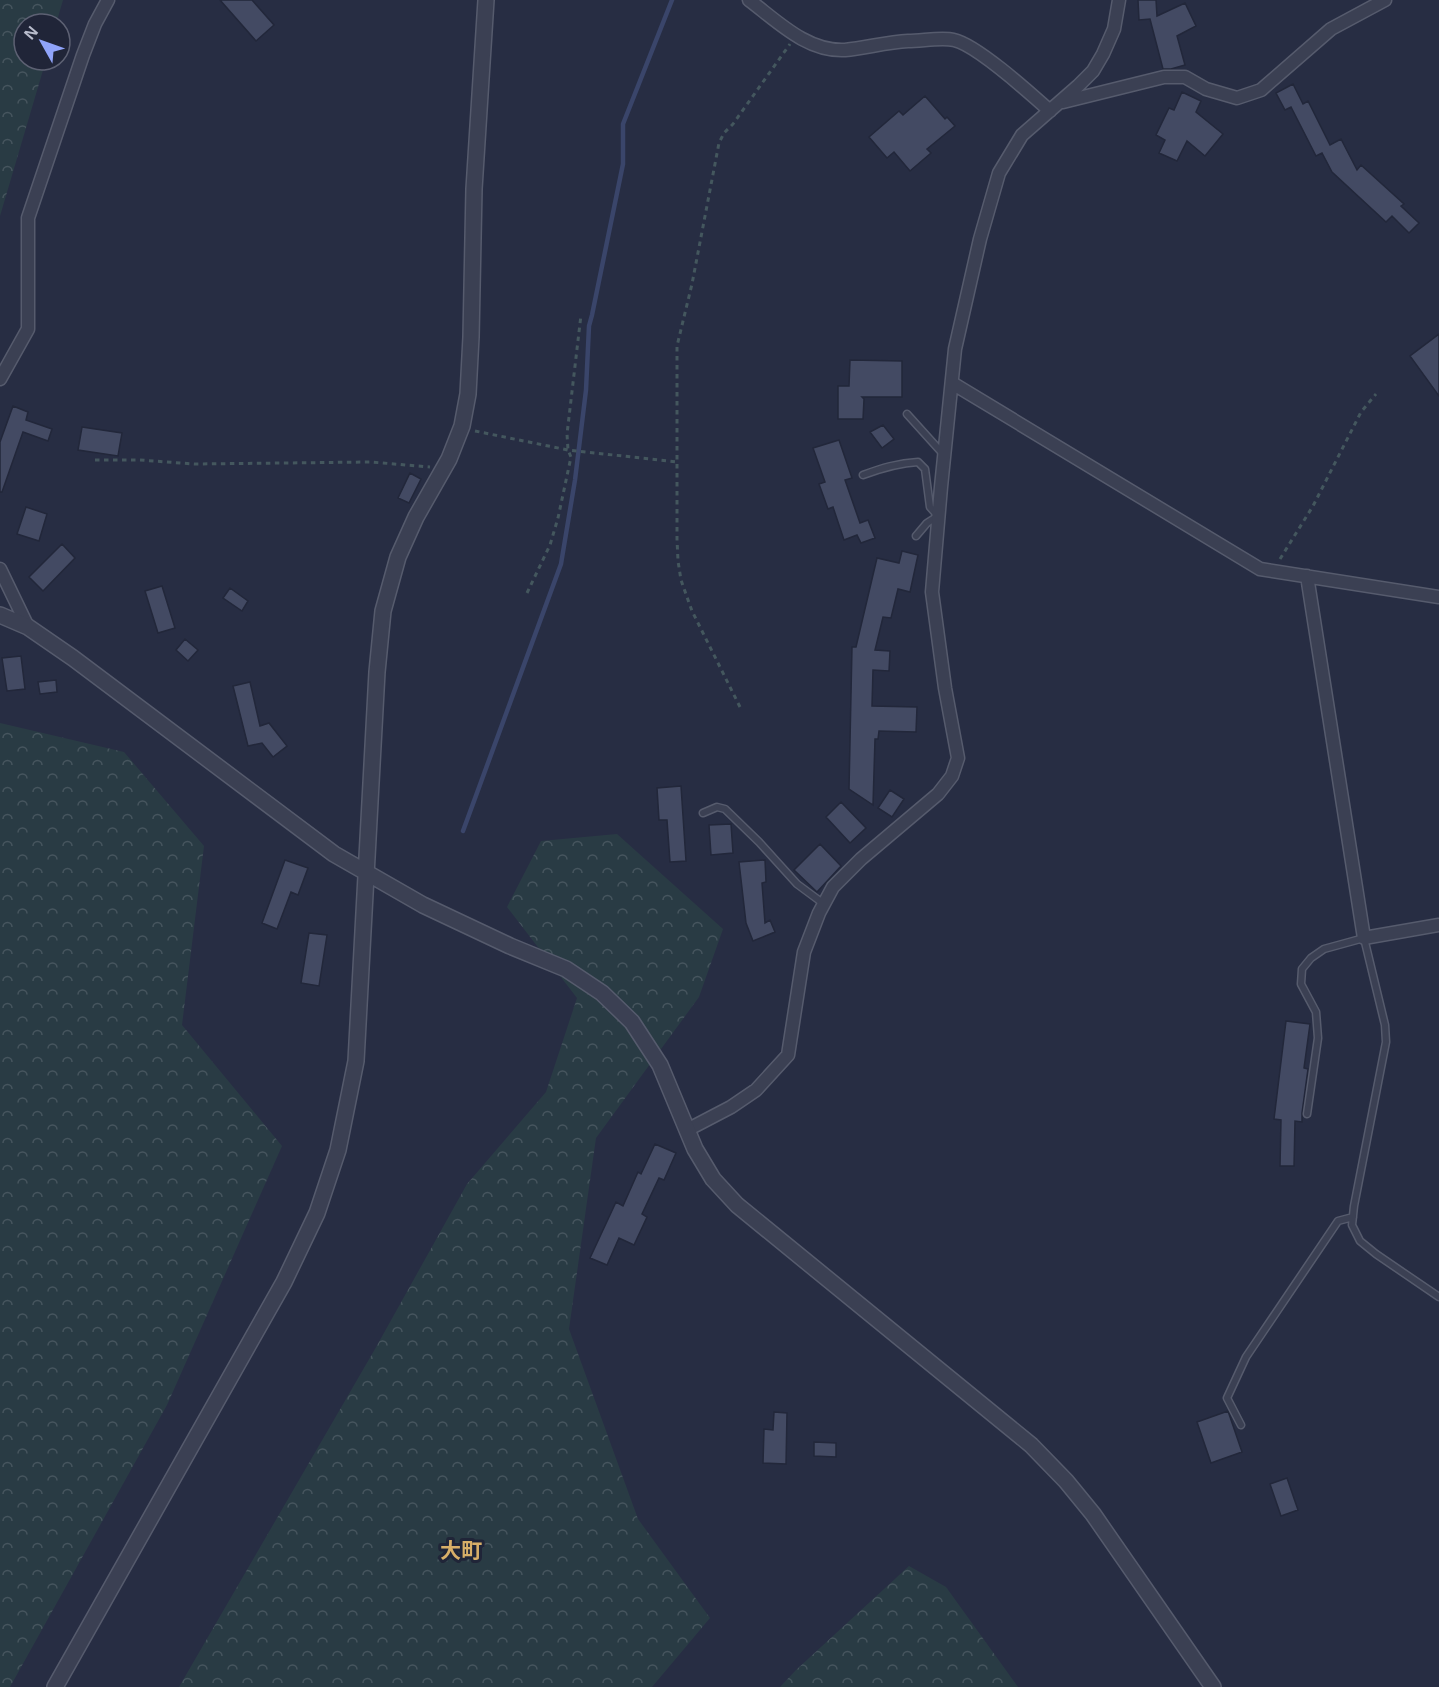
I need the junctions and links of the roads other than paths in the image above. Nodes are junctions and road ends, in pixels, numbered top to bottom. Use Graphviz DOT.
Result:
graph roads {
  1 [pos="108,0"];
  2 [pos="486,0"];
  3 [pos="749,0"];
  4 [pos="1119,0"];
  5 [pos="1385,0"];
  6 [pos="1054,107"];
  7 [pos="0,379"];
  8 [pos="952,382"];
  9 [pos="907,414"];
  10 [pos="944,456"];
  11 [pos="863,475"];
  12 [pos="938,516"];
  13 [pos="916,536"];
  14 [pos="0,569"];
  15 [pos="1307,576"];
  16 [pos="1439,597"];
  17 [pos="0,615"];
  18 [pos="28,627"];
  19 [pos="703,813"];
  20 [pos="366,873"];
  21 [pos="824,904"];
  22 [pos="1439,925"];
  23 [pos="1364,938"];
  24 [pos="1307,1114"];
  25 [pos="687,1130"];
  26 [pos="1353,1217"];
  27 [pos="1439,1297"];
  28 [pos="1241,1425"];
  29 [pos="55,1687"];
  30 [pos="1212,1687"];
  1 -- 7 [label="street"];
  2 -- 20 [label="street"];
  3 -- 6 [label="street"];
  4 -- 6 [label="street"];
  5 -- 6 [label="street"];
  6 -- 8 [label="street"];
  8 -- 10 [label="street"];
  8 -- 15 [label="street"];
  9 -- 10 [label="lane"];
  10 -- 12 [label="street"];
  11 -- 12 [label="lane"];
  12 -- 13 [label="lane"];
  12 -- 21 [label="street"];
  14 -- 18 [label="street"];
  15 -- 16 [label="street"];
  15 -- 23 [label="street"];
  17 -- 18 [label="street"];
  18 -- 20 [label="street"];
  19 -- 21 [label="lane"];
  20 -- 25 [label="street"];
  20 -- 29 [label="street"];
  21 -- 25 [label="street"];
  22 -- 23 [label="street"];
  23 -- 24 [label="lane"];
  23 -- 26 [label="lane"];
  25 -- 30 [label="street"];
  26 -- 27 [label="lane"];
  26 -- 28 [label="lane"];
}
